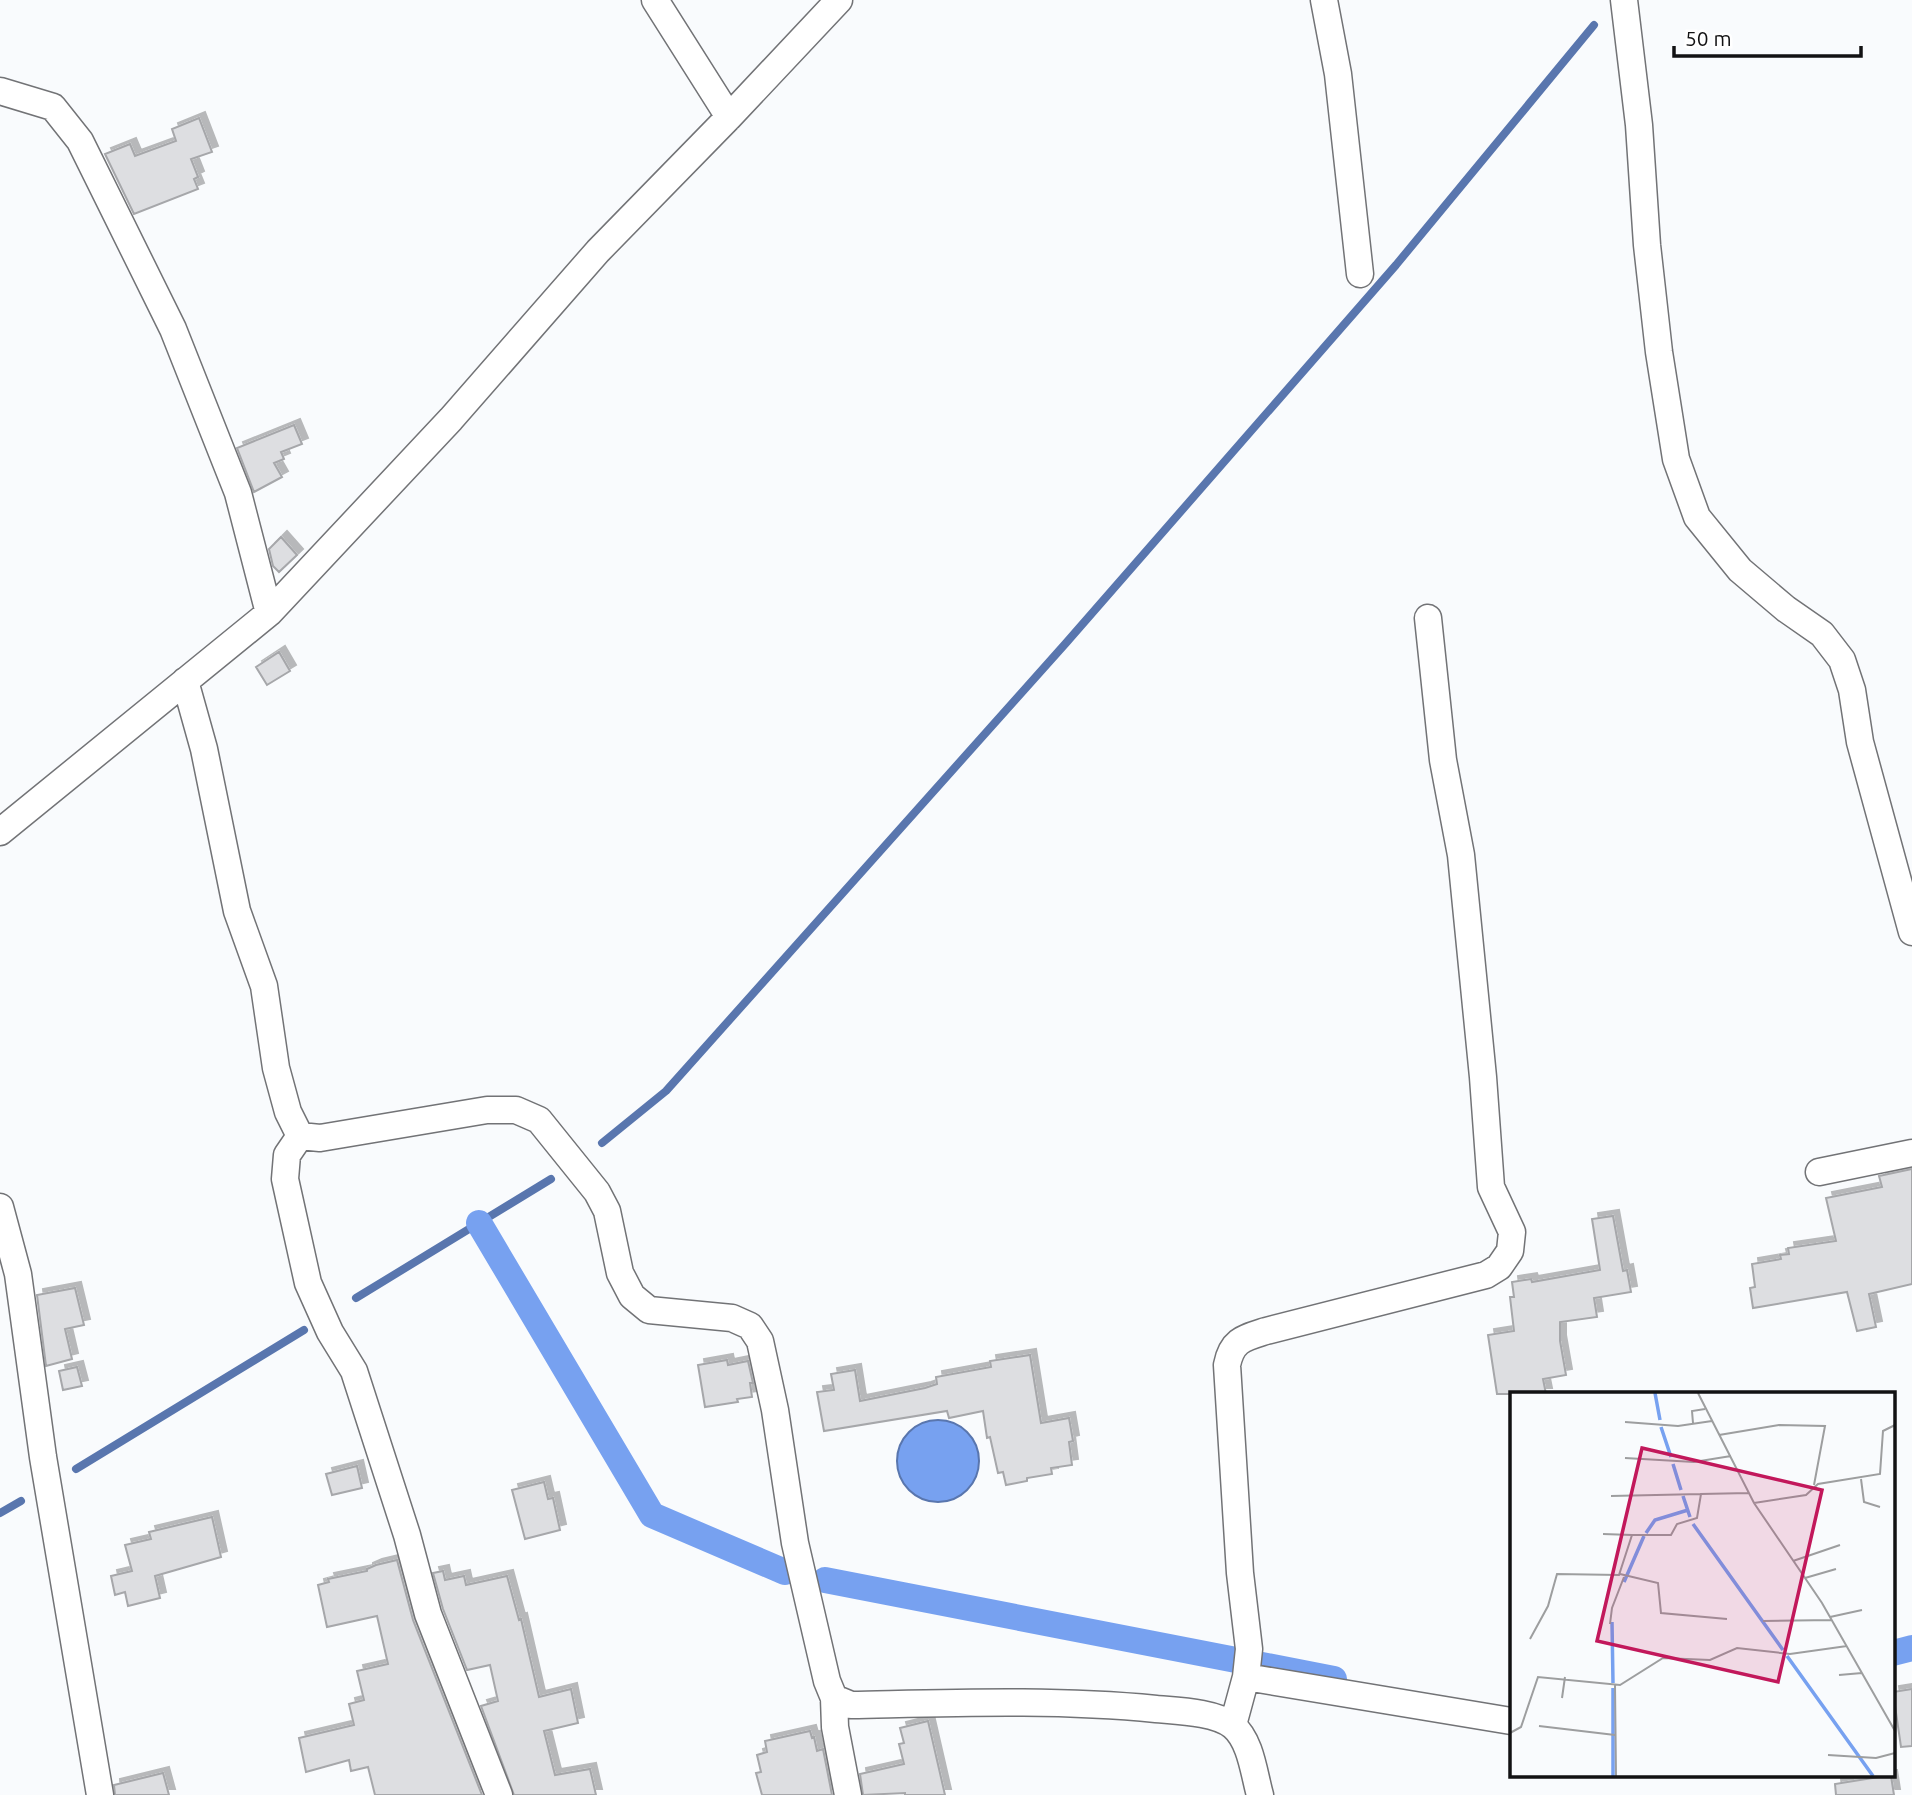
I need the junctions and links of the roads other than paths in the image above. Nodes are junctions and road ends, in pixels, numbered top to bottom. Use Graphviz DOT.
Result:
graph roads {
  1 [pos="655,0"];
  2 [pos="839,0"];
  3 [pos="1324,0"];
  4 [pos="1624,0"];
  5 [pos="0,91"];
  6 [pos="729,117"];
  7 [pos="1360,274"];
  8 [pos="269,613"];
  9 [pos="1428,618"];
  10 [pos="185,681"];
  11 [pos="0,832"];
  12 [pos="1912,932"];
  13 [pos="300,1136"];
  14 [pos="1912,1153"];
  15 [pos="1819,1172"];
  16 [pos="0,1207"];
  17 [pos="1247,1665"];
  18 [pos="834,1698"];
  19 [pos="1510,1721"];
  20 [pos="1233,1726"];
  21 [pos="100,1795"];
  22 [pos="499,1795"];
  23 [pos="848,1795"];
  24 [pos="1260,1795"];
  1 -- 6 [label="street"];
  2 -- 6 [label="street"];
  3 -- 7 [label="street"];
  4 -- 12 [label="street"];
  5 -- 8 [label="street"];
  6 -- 8 [label="street"];
  8 -- 10 [label="street"];
  9 -- 17 [label="street"];
  10 -- 11 [label="street"];
  10 -- 13 [label="street"];
  13 -- 18 [label="street"];
  13 -- 22 [label="street"];
  14 -- 15 [label="street"];
  16 -- 21 [label="street"];
  17 -- 19 [label="street"];
  17 -- 20 [label="street"];
  18 -- 20 [label="street"];
  18 -- 23 [label="street"];
  20 -- 24 [label="street"];
}
